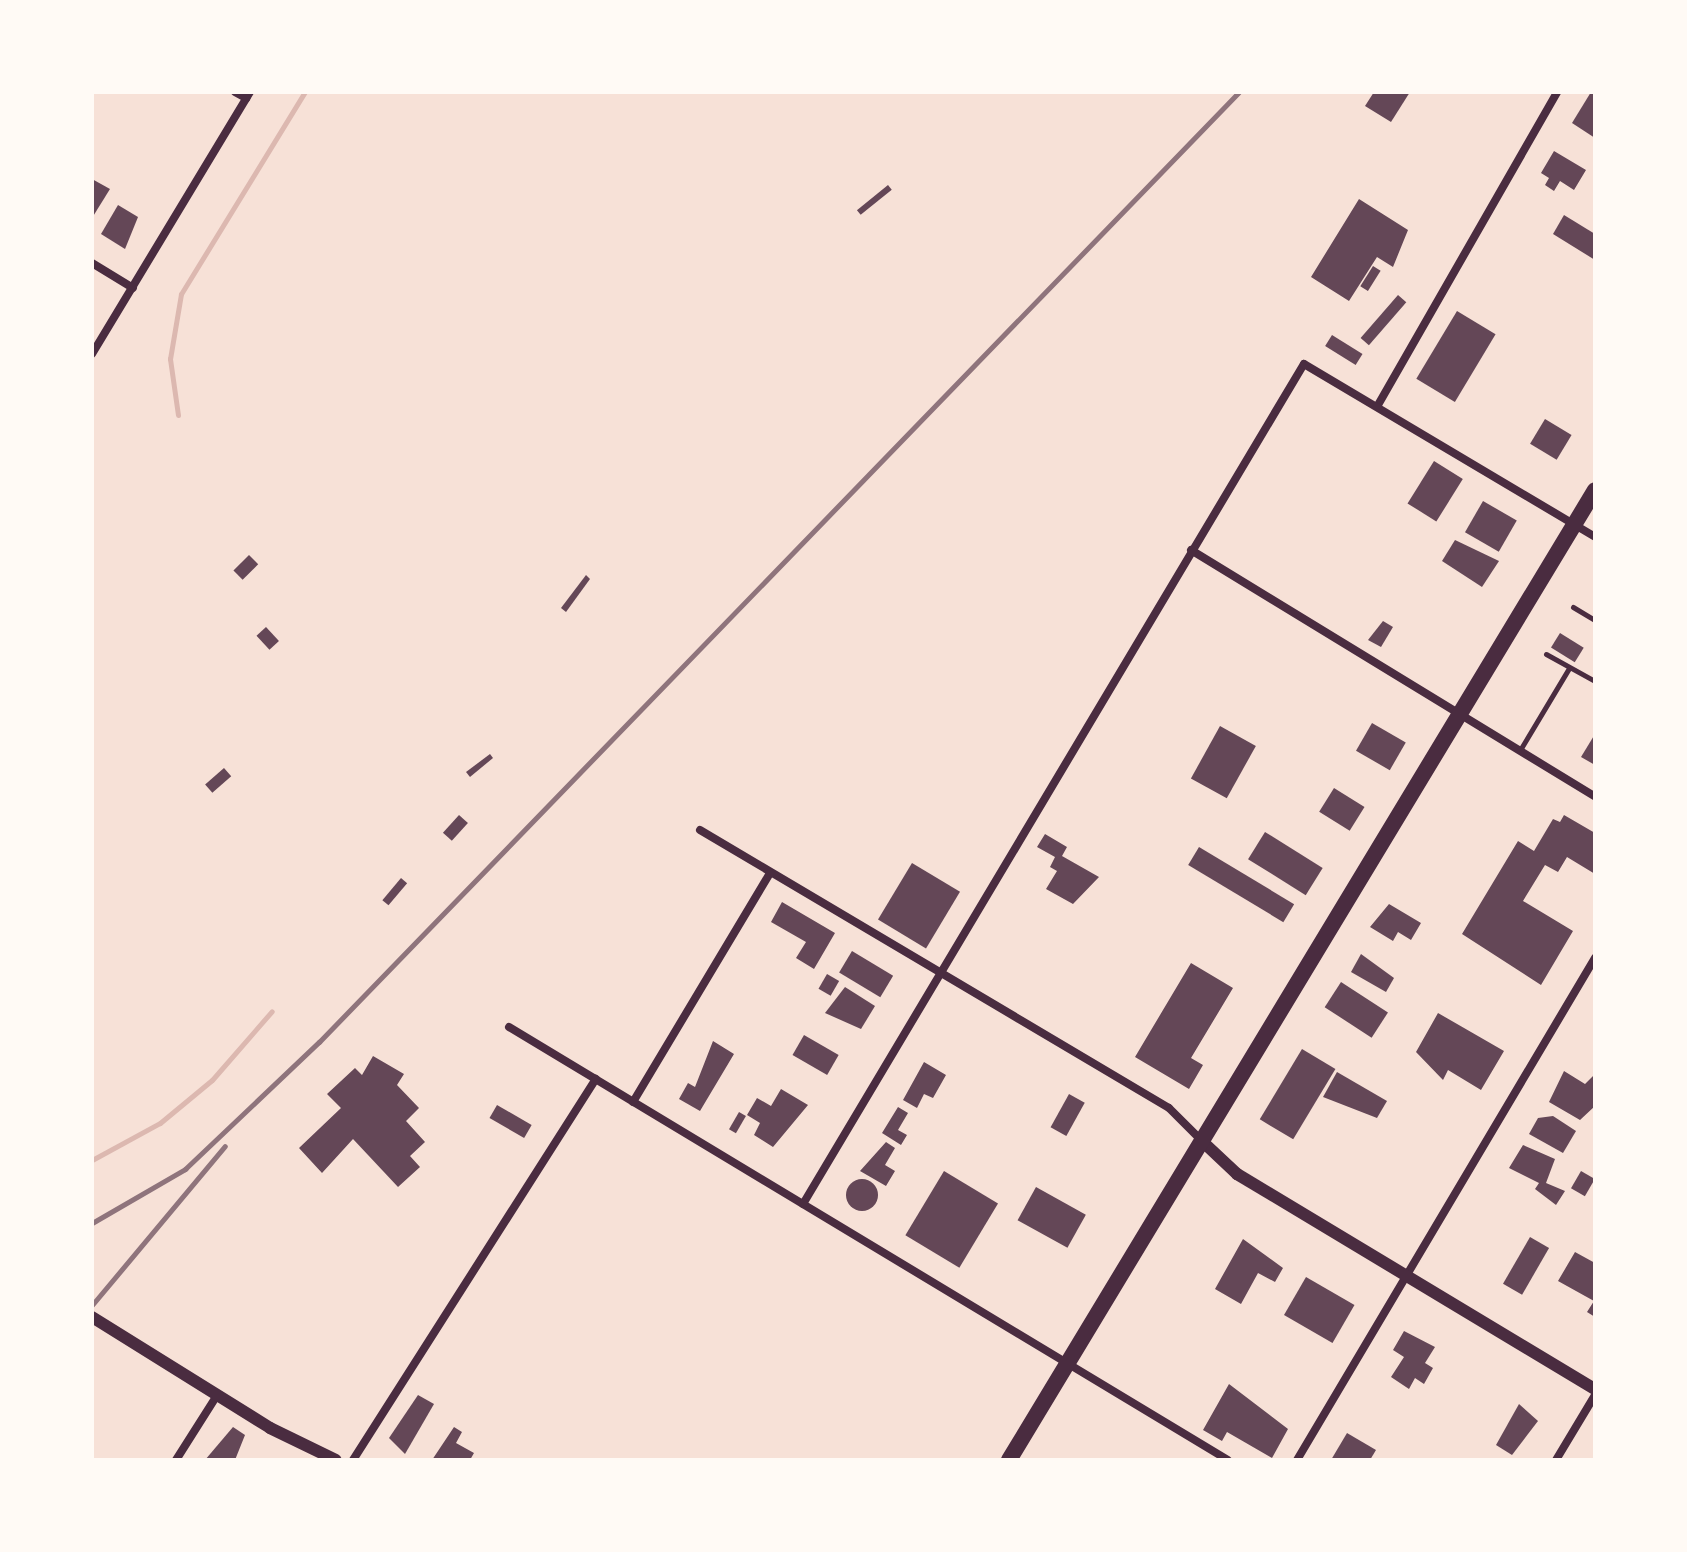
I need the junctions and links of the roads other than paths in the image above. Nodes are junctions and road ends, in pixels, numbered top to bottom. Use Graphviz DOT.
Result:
graph roads {
  1 [pos="235,92"];
  2 [pos="1557,92"];
  3 [pos="248,95"];
  4 [pos="92,263"];
  5 [pos="133,288"];
  6 [pos="92,354"];
  7 [pos="1378,405"];
  8 [pos="1595,490"];
  9 [pos="1574,525"];
  10 [pos="1595,537"];
  11 [pos="1191,550"];
  12 [pos="1573,607"];
  13 [pos="1595,620"];
  14 [pos="1546,654"];
  15 [pos="1569,668"];
  16 [pos="1595,681"];
  17 [pos="1460,715"];
  18 [pos="1519,751"];
  19 [pos="1595,797"];
  20 [pos="700,830"];
  21 [pos="770,873"];
  22 [pos="1595,958"];
  23 [pos="939,972"];
  24 [pos="509,1027"];
  25 [pos="596,1079"];
  26 [pos="633,1102"];
  27 [pos="1203,1142"];
  28 [pos="803,1204"];
  29 [pos="1407,1276"];
  30 [pos="92,1317"];
  31 [pos="1067,1363"];
  32 [pos="1595,1392"];
  33 [pos="216,1397"];
  34 [pos="176,1460"];
  35 [pos="336,1460"];
  36 [pos="353,1460"];
  37 [pos="1009,1460"];
  38 [pos="1228,1460"];
  39 [pos="1297,1460"];
  40 [pos="1556,1460"];
  1 -- 3 [label="street"];
  2 -- 7 [label="street"];
  3 -- 5 [label="street"];
  4 -- 5 [label="street"];
  5 -- 6 [label="street"];
  7 -- 9 [label="street"];
  7 -- 11 [label="street"];
  8 -- 9 [label="highway"];
  9 -- 10 [label="street"];
  9 -- 17 [label="highway"];
  11 -- 17 [label="street"];
  11 -- 23 [label="street"];
  12 -- 13 [label="lane"];
  14 -- 15 [label="lane"];
  15 -- 16 [label="lane"];
  15 -- 18 [label="lane"];
  17 -- 18 [label="street"];
  17 -- 27 [label="highway"];
  18 -- 19 [label="street"];
  20 -- 21 [label="street"];
  21 -- 23 [label="street"];
  21 -- 26 [label="street"];
  22 -- 29 [label="street"];
  23 -- 27 [label="street"];
  23 -- 28 [label="street"];
  24 -- 25 [label="street"];
  25 -- 26 [label="street"];
  25 -- 36 [label="street"];
  26 -- 28 [label="street"];
  27 -- 29 [label="street"];
  27 -- 31 [label="highway"];
  28 -- 31 [label="street"];
  29 -- 32 [label="street"];
  29 -- 39 [label="street"];
  30 -- 33 [label="street"];
  31 -- 37 [label="highway"];
  31 -- 38 [label="street"];
  32 -- 40 [label="street"];
  33 -- 34 [label="street"];
  33 -- 35 [label="street"];
}
